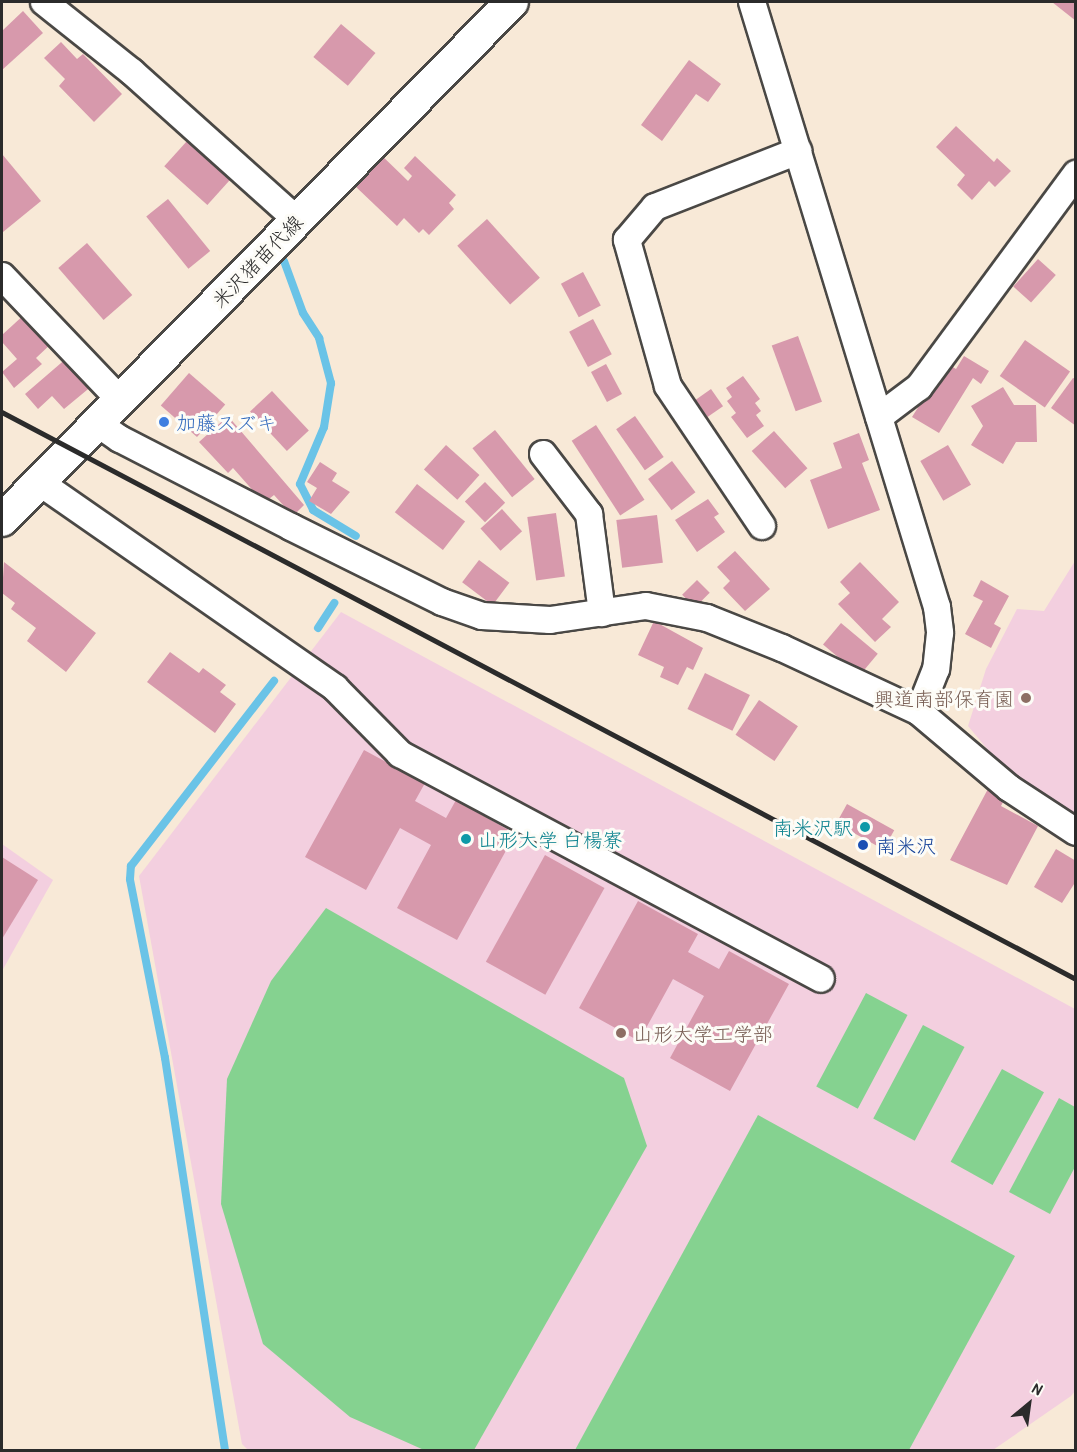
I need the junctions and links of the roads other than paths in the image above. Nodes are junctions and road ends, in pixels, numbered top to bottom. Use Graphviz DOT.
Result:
graph roads {
  1 [pos="44,2"];
  2 [pos="512,2"];
  3 [pos="752,2"];
  4 [pos="798,151"];
  5 [pos="1076,174"];
  6 [pos="297,220"];
  7 [pos="2,276"];
  8 [pos="120,400"];
  9 [pos="879,417"];
  10 [pos="97,423"];
  11 [pos="543,454"];
  12 [pos="39,482"];
  13 [pos="2,520"];
  14 [pos="762,526"];
  15 [pos="602,613"];
  16 [pos="919,712"];
  17 [pos="1076,832"];
  18 [pos="821,979"];
  1 -- 6 [label="street"];
  2 -- 6 [label="main road, 米沢猪苗代線"];
  3 -- 4 [label="street"];
  4 -- 9 [label="street"];
  4 -- 14 [label="street"];
  5 -- 9 [label="street"];
  6 -- 8 [label="main road, 米沢猪苗代線"];
  7 -- 8 [label="street"];
  8 -- 10 [label="main road, 米沢猪苗代線"];
  9 -- 16 [label="street"];
  10 -- 12 [label="main road, 米沢猪苗代線"];
  10 -- 15 [label="street"];
  11 -- 15 [label="street"];
  12 -- 13 [label="main road, 米沢猪苗代線"];
  12 -- 18 [label="street"];
  15 -- 16 [label="street"];
  16 -- 17 [label="street"];
}
